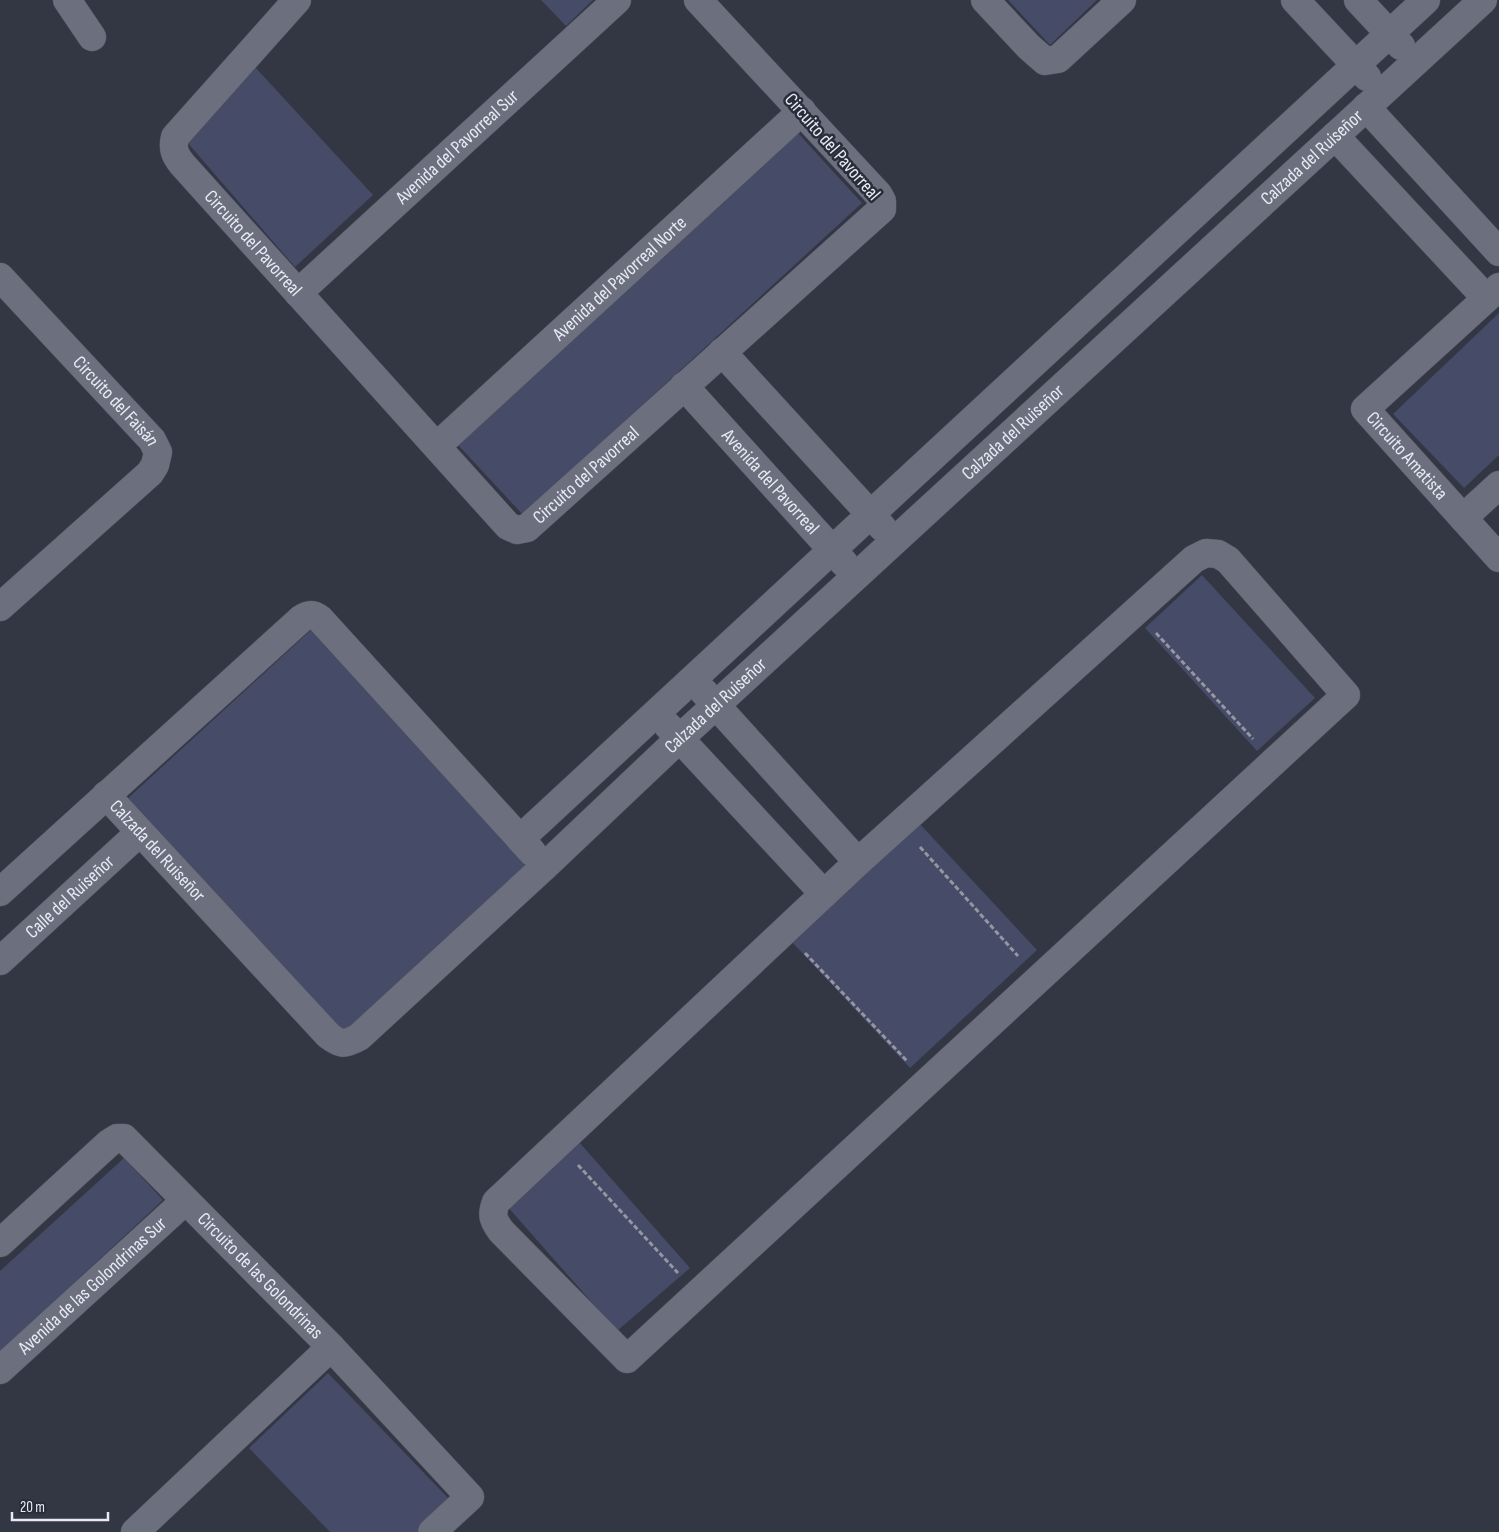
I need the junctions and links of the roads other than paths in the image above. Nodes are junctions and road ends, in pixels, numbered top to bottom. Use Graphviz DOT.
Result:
graph roads {
  1 [pos="67,0"];
  2 [pos="297,0"];
  3 [pos="617,0"];
  4 [pos="698,0"];
  5 [pos="985,0"];
  6 [pos="1122,0"];
  7 [pos="1295,0"];
  8 [pos="1358,0"];
  9 [pos="1426,0"];
  10 [pos="1483,0"];
  11 [pos="1389,34"];
  12 [pos="92,37"];
  13 [pos="1415,62"];
  14 [pos="1355,65"];
  15 [pos="1374,100"];
  16 [pos="802,111"];
  17 [pos="1335,136"];
  18 [pos="1499,252"];
  19 [pos="0,277"];
  20 [pos="1493,292"];
  21 [pos="298,293"];
  22 [pos="1100,301"];
  23 [pos="1125,329"];
  24 [pos="722,352"];
  25 [pos="684,386"];
  26 [pos="437,446"];
  27 [pos="1499,485"];
  28 [pos="870,514"];
  29 [pos="1464,518"];
  30 [pos="894,541"];
  31 [pos="831,549"];
  32 [pos="1499,558"];
  33 [pos="856,576"];
  34 [pos="4,594"];
  35 [pos="692,679"];
  36 [pos="716,705"];
  37 [pos="654,713"];
  38 [pos="680,739"];
  39 [pos="106,796"];
  40 [pos="140,833"];
  41 [pos="520,839"];
  42 [pos="858,862"];
  43 [pos="545,866"];
  44 [pos="0,892"];
  45 [pos="824,894"];
  46 [pos="0,961"];
  47 [pos="185,1201"];
  48 [pos="0,1242"];
  49 [pos="331,1347"];
  50 [pos="0,1370"];
  51 [pos="135,1532"];
  52 [pos="432,1532"];
  1 -- 12 [label="street"];
  2 -- 21 [label="street, Circuito del Pavorreal"];
  3 -- 21 [label="street, Avenida del Pavorreal Sur"];
  4 -- 16 [label="street, Circuito del Pavorreal"];
  5 -- 6 [label="street"];
  7 -- 14 [label="street"];
  8 -- 11 [label="street"];
  9 -- 11 [label="street, Calzada del Ruiseñor"];
  10 -- 13 [label="street, Calzada del Ruiseñor"];
  11 -- 13 [label="street"];
  11 -- 14 [label="street, Calzada del Ruiseñor"];
  13 -- 15 [label="street, Calzada del Ruiseñor"];
  14 -- 15 [label="street"];
  14 -- 22 [label="street, Calzada del Ruiseñor"];
  15 -- 17 [label="street, Calzada del Ruiseñor"];
  15 -- 18 [label="street"];
  16 -- 24 [label="street, Circuito del Pavorreal"];
  16 -- 26 [label="street, Avenida del Pavorreal Norte"];
  17 -- 20 [label="street, Circuito Amatista"];
  17 -- 23 [label="street, Calzada del Ruiseñor"];
  19 -- 34 [label="street, Circuito del Faisán"];
  20 -- 29 [label="street, Circuito Amatista"];
  21 -- 26 [label="street, Circuito del Pavorreal"];
  22 -- 23 [label="street"];
  22 -- 28 [label="street, Calzada del Ruiseñor"];
  23 -- 30 [label="street, Calzada del Ruiseñor"];
  24 -- 25 [label="street, Circuito del Pavorreal"];
  24 -- 28 [label="street"];
  25 -- 26 [label="street, Circuito del Pavorreal"];
  25 -- 31 [label="street, Avenida del Pavorreal"];
  27 -- 29 [label="street"];
  28 -- 30 [label="street"];
  28 -- 31 [label="street, Calzada del Ruiseñor"];
  29 -- 32 [label="street, Circuito Amatista"];
  30 -- 33 [label="street, Calzada del Ruiseñor"];
  31 -- 33 [label="street, Avenida del Pavorreal"];
  31 -- 35 [label="street, Calzada del Ruiseñor"];
  33 -- 36 [label="street, Calzada del Ruiseñor"];
  35 -- 36 [label="street"];
  35 -- 37 [label="street, Calzada del Ruiseñor"];
  36 -- 38 [label="street, Calzada del Ruiseñor"];
  36 -- 42 [label="street"];
  37 -- 38 [label="street"];
  37 -- 41 [label="street, Calzada del Ruiseñor"];
  38 -- 43 [label="street, Calzada del Ruiseñor"];
  38 -- 45 [label="street"];
  39 -- 40 [label="street, Calzada del Ruiseñor"];
  39 -- 41 [label="street, Calzada del Ruiseñor"];
  39 -- 44 [label="street"];
  40 -- 43 [label="street, Calzada del Ruiseñor"];
  40 -- 46 [label="street, Calle del Ruiseñor"];
  41 -- 43 [label="street, Calzada del Ruiseñor"];
  42 -- 45 [label="street"];
  42 -- 45 [label="street"];
  47 -- 48 [label="street, Circuito de las Golondrinas"];
  47 -- 49 [label="street, Circuito de las Golondrinas"];
  47 -- 50 [label="street, Avenida de las Golondrinas Sur"];
  49 -- 51 [label="street"];
  49 -- 52 [label="street, Circuito de las Golondrinas"];
}
